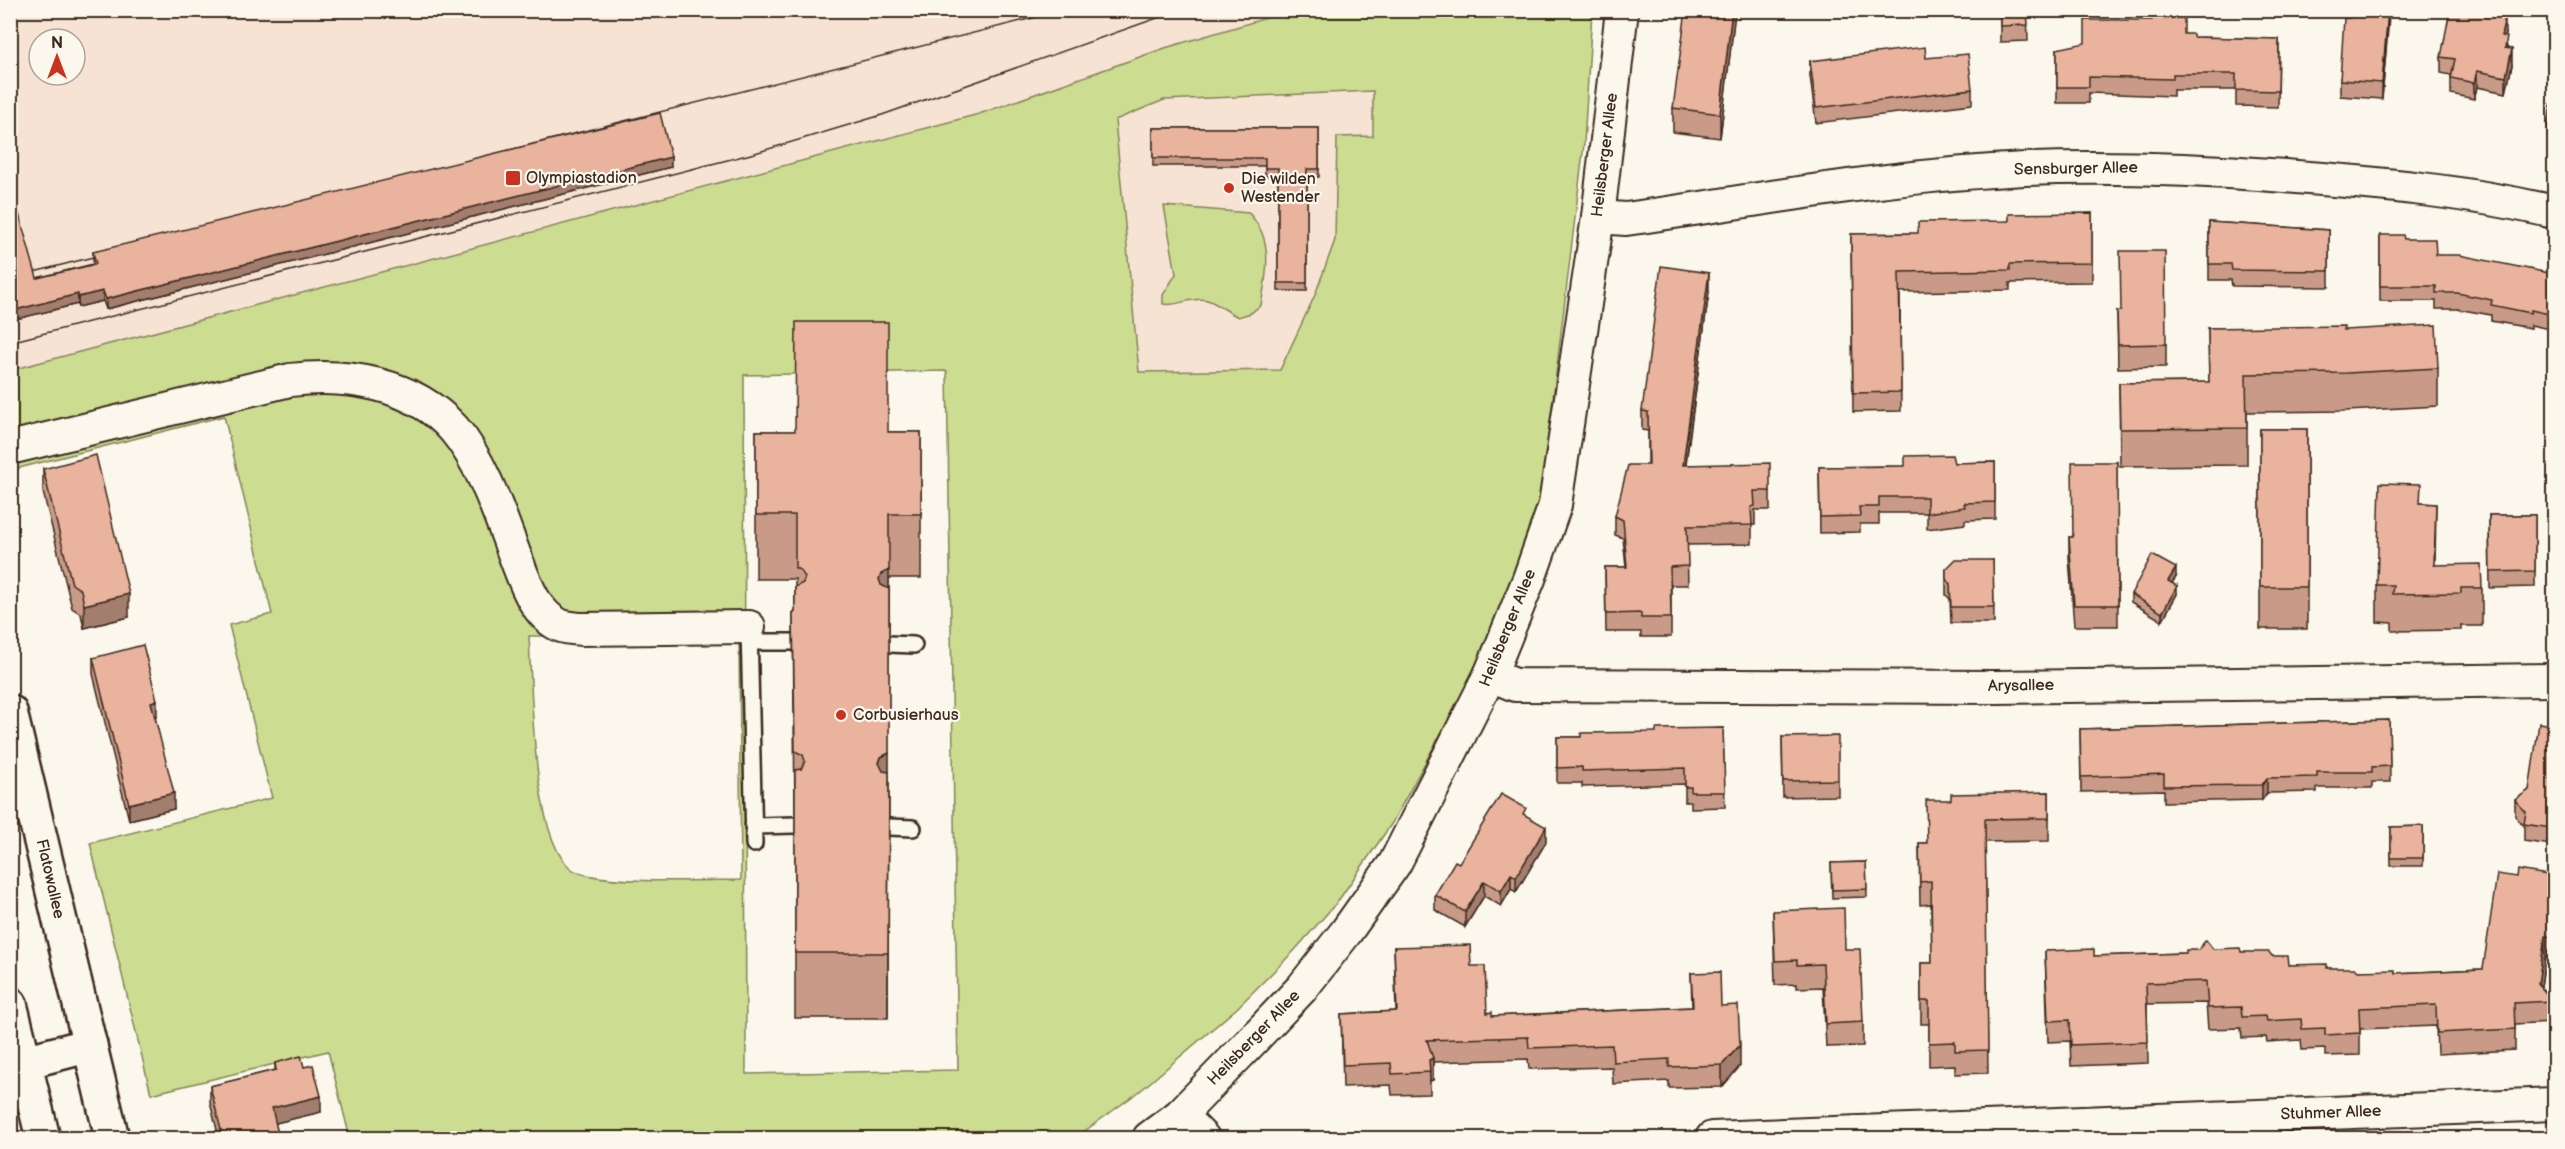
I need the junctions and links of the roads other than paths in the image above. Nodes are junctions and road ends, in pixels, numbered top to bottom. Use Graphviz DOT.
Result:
graph roads {
  1 [pos="1622,10"];
  2 [pos="2554,212"];
  3 [pos="1598,217"];
  4 [pos="10,448"];
  5 [pos="749,634"];
  6 [pos="795,642"];
  7 [pos="889,644"];
  8 [pos="914,645"];
  9 [pos="1490,675"];
  10 [pos="2554,680"];
  11 [pos="10,712"];
  12 [pos="795,825"];
  13 [pos="753,826"];
  14 [pos="889,827"];
  15 [pos="913,828"];
  16 [pos="754,844"];
  17 [pos="10,1004"];
  18 [pos="90,1046"];
  19 [pos="18,1063"];
  20 [pos="2554,1104"];
  21 [pos="1180,1115"];
  22 [pos="43,1138"];
  23 [pos="112,1138"];
  24 [pos="1149,1138"];
  25 [pos="1203,1138"];
  26 [pos="1712,1138"];
  1 -- 3 [label="street, Heilsberger Allee"];
  2 -- 3 [label="street, Sensburger Allee"];
  3 -- 9 [label="street, Heilsberger Allee"];
  4 -- 5 [label="street"];
  5 -- 6 [label="lane"];
  5 -- 13 [label="lane"];
  7 -- 8 [label="lane"];
  9 -- 10 [label="street, Arysallee"];
  9 -- 21 [label="street, Heilsberger Allee"];
  11 -- 18 [label="main road, Flatowallee"];
  12 -- 13 [label="lane"];
  13 -- 16 [label="lane"];
  14 -- 15 [label="lane"];
  17 -- 19 [label="main road"];
  18 -- 19 [label="main road"];
  18 -- 23 [label="main road, Flatowallee"];
  19 -- 22 [label="main road"];
  20 -- 26 [label="street, Stuhmer Allee"];
  21 -- 24 [label="street, Heilsberger Allee"];
  21 -- 25 [label="street"];
}
